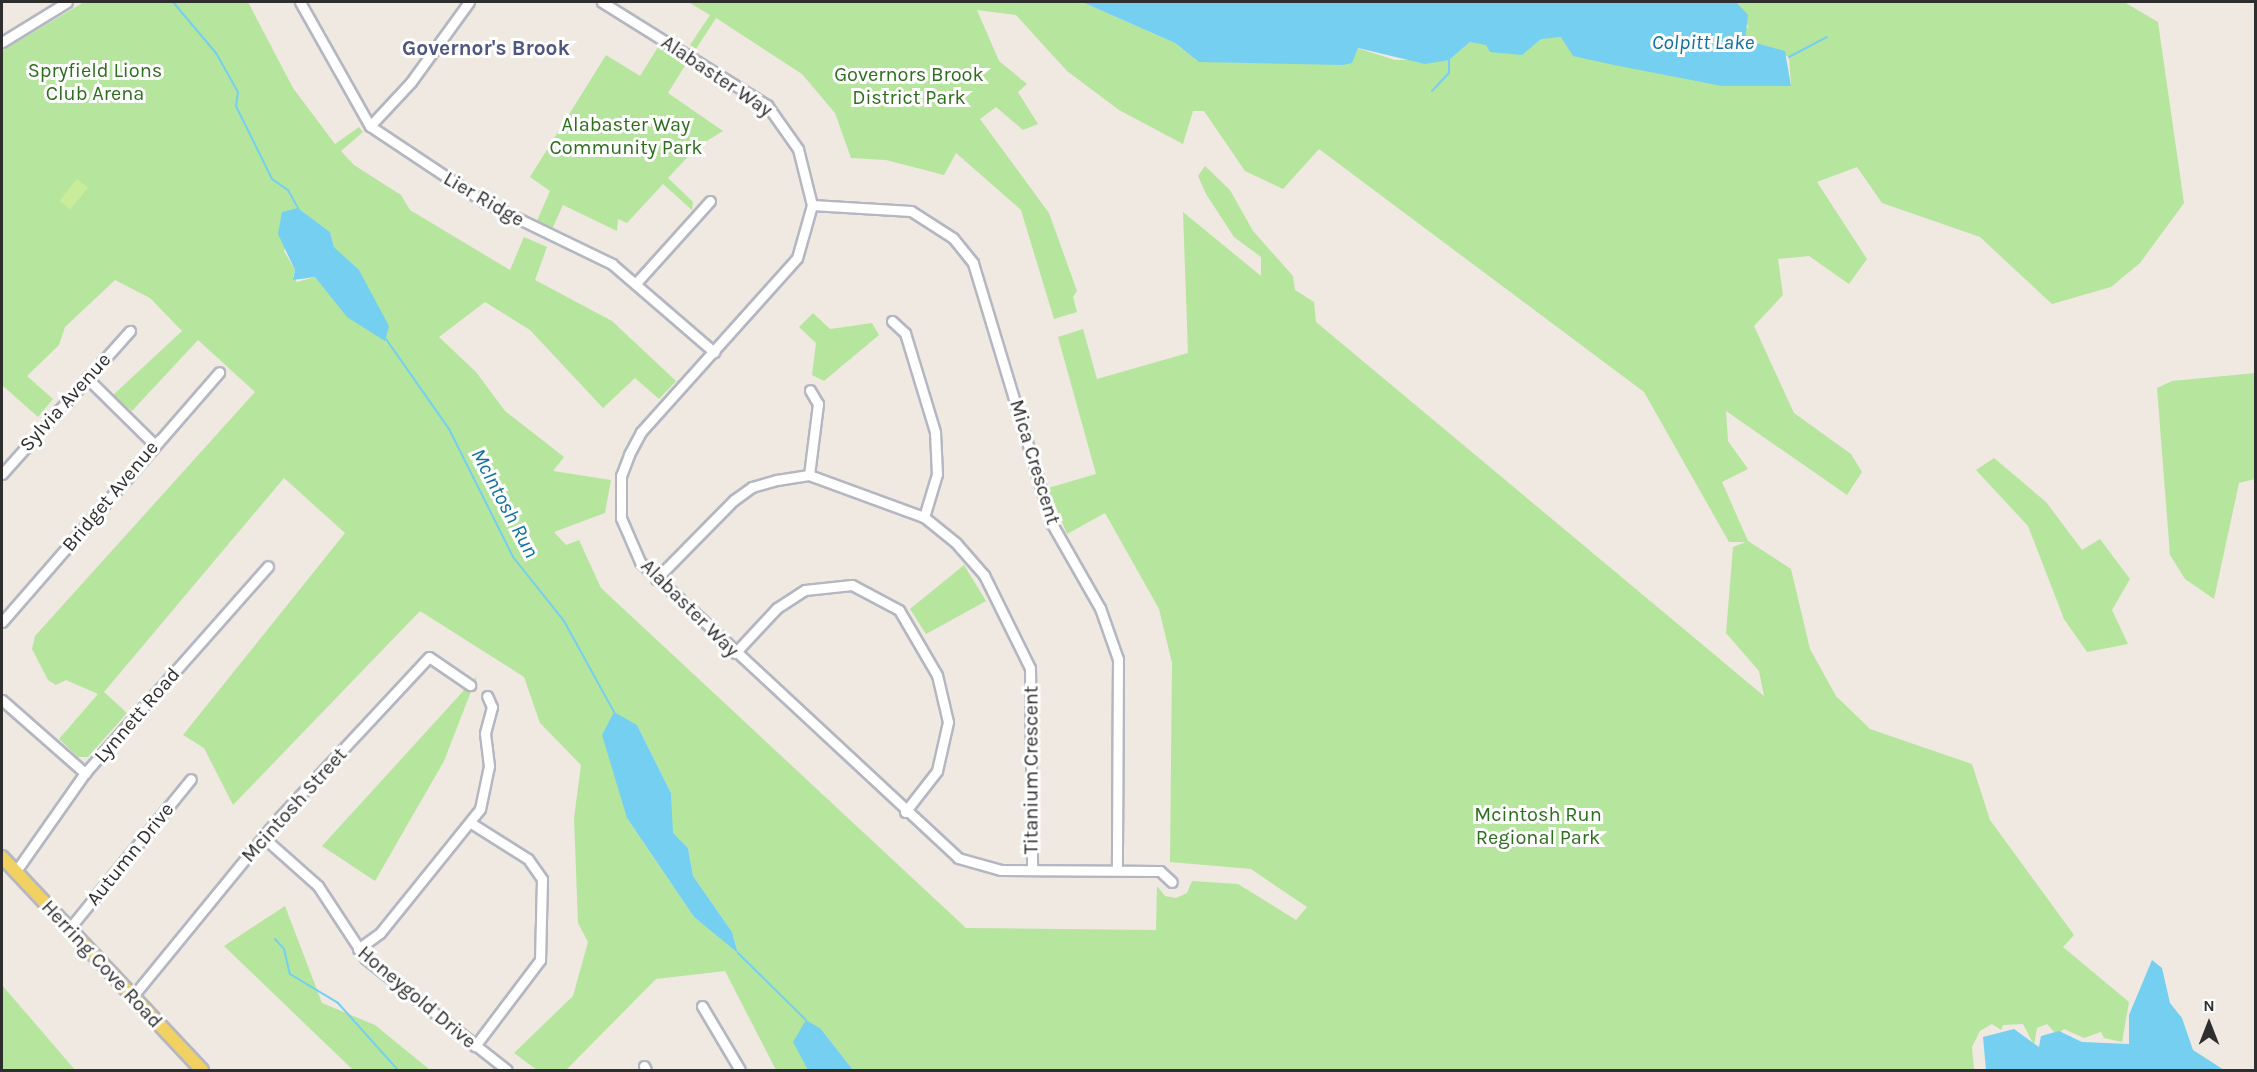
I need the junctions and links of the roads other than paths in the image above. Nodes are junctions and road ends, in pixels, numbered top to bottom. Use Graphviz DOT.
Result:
graph roads {
  1 [pos="67,2"];
  2 [pos="300,2"];
  3 [pos="469,2"];
  4 [pos="602,2"];
  5 [pos="2,42"];
  6 [pos="370,126"];
  7 [pos="710,201"];
  8 [pos="812,205"];
  9 [pos="637,282"];
  10 [pos="892,321"];
  11 [pos="130,331"];
  12 [pos="714,352"];
  13 [pos="219,372"];
  14 [pos="87,378"];
  15 [pos="810,390"];
  16 [pos="154,444"];
  17 [pos="2,474"];
  18 [pos="809,475"];
  19 [pos="924,517"];
  20 [pos="268,566"];
  21 [pos="656,579"];
  22 [pos="2,622"];
  23 [pos="735,653"];
  24 [pos="470,685"];
  25 [pos="487,696"];
  26 [pos="2,700"];
  27 [pos="85,773"];
  28 [pos="191,779"];
  29 [pos="905,812"];
  30 [pos="471,823"];
  31 [pos="263,837"];
  32 [pos="2,857"];
  33 [pos="1032,870"];
  34 [pos="1118,870"];
  35 [pos="16,871"];
  36 [pos="1172,882"];
  37 [pos="69,929"];
  38 [pos="358,950"];
  39 [pos="133,996"];
  40 [pos="702,1006"];
  41 [pos="475,1046"];
  42 [pos="202,1071"];
  43 [pos="507,1071"];
  44 [pos="740,1071"];
  1 -- 5 [label="street"];
  2 -- 6 [label="street, Lier Ridge"];
  3 -- 6 [label="street"];
  4 -- 8 [label="street, Alabaster Way"];
  6 -- 9 [label="street, Lier Ridge"];
  7 -- 9 [label="street"];
  8 -- 12 [label="street, Alabaster Way"];
  8 -- 34 [label="street, Mica Crescent"];
  9 -- 12 [label="street, Lier Ridge"];
  10 -- 19 [label="street"];
  11 -- 14 [label="street, Sylvia Avenue"];
  12 -- 21 [label="street, Alabaster Way"];
  13 -- 16 [label="street, Bridget Avenue"];
  14 -- 16 [label="street"];
  14 -- 17 [label="street, Sylvia Avenue"];
  15 -- 18 [label="street"];
  16 -- 22 [label="street, Bridget Avenue"];
  18 -- 19 [label="street, Titanium Crescent"];
  18 -- 21 [label="street"];
  19 -- 33 [label="street, Titanium Crescent"];
  20 -- 27 [label="street, Lynnett Road"];
  21 -- 23 [label="street, Alabaster Way"];
  23 -- 29 [label="street, Alabaster Way"];
  23 -- 29 [label="street"];
  24 -- 31 [label="street, Mcintosh Street"];
  25 -- 30 [label="street"];
  26 -- 27 [label="street"];
  27 -- 35 [label="street, Lynnett Road"];
  28 -- 37 [label="street, Autumn Drive"];
  29 -- 33 [label="street, Alabaster Way"];
  30 -- 38 [label="street"];
  30 -- 41 [label="street"];
  31 -- 38 [label="street, Honeygold Drive"];
  31 -- 39 [label="street, Mcintosh Street"];
  32 -- 35 [label="main road, Herring Cove Road"];
  33 -- 34 [label="street, Alabaster Way"];
  34 -- 36 [label="street, Alabaster Way"];
  35 -- 37 [label="main road, Herring Cove Road"];
  37 -- 39 [label="main road, Herring Cove Road"];
  38 -- 41 [label="street, Honeygold Drive"];
  39 -- 42 [label="main road, Herring Cove Road"];
  40 -- 44 [label="street"];
  41 -- 43 [label="street, Honeygold Drive"];
}
